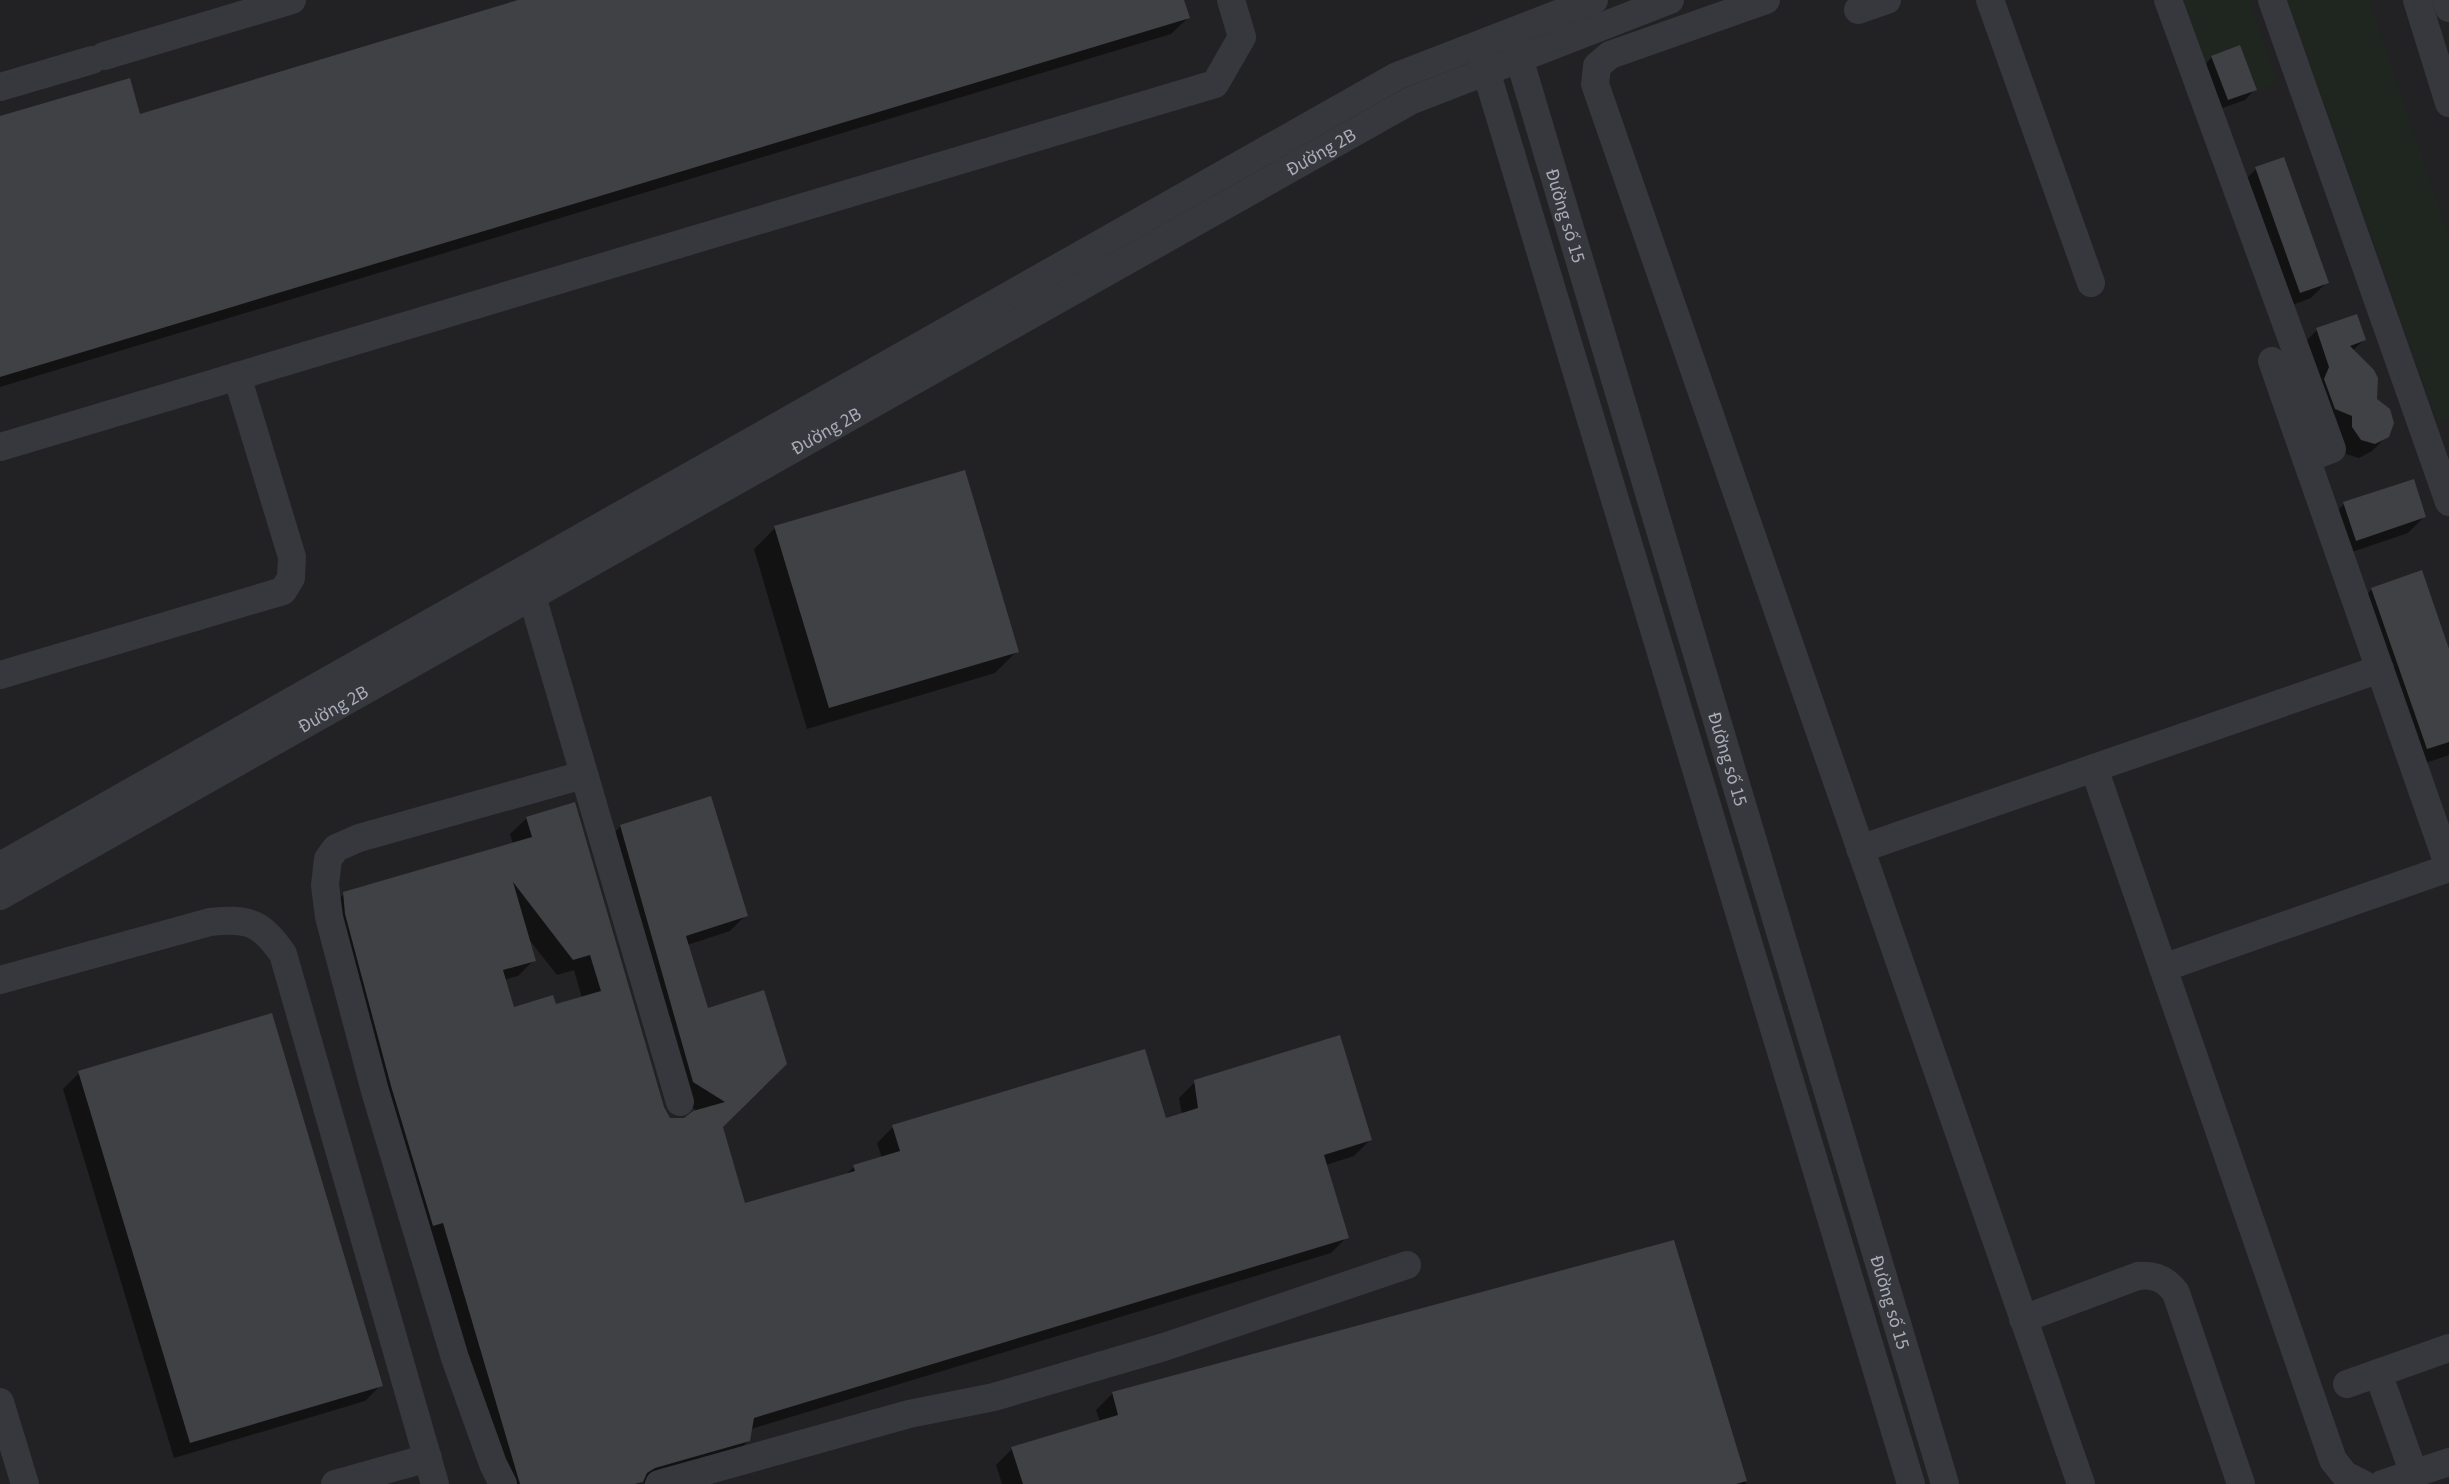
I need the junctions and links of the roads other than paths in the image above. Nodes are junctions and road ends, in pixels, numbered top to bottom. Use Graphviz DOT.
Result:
graph roads {
  1 [pos="292,0"];
  2 [pos="1231,0"];
  3 [pos="1594,0"];
  4 [pos="1670,0"];
  5 [pos="1766,0"];
  6 [pos="1887,0"];
  7 [pos="1990,0"];
  8 [pos="2168,0"];
  9 [pos="2272,0"];
  10 [pos="2417,0"];
  11 [pos="2446,0"];
  12 [pos="2449,8"];
  13 [pos="1858,10"];
  14 [pos="1512,32"];
  15 [pos="1483,58"];
  16 [pos="1519,59"];
  17 [pos="0,87"];
  18 [pos="2449,103"];
  19 [pos="2091,283"];
  20 [pos="2272,361"];
  21 [pos="237,376"];
  22 [pos="0,447"];
  23 [pos="2441,453"];
  24 [pos="2306,459"];
  25 [pos="2449,502"];
  26 [pos="532,596"];
  27 [pos="2380,669"];
  28 [pos="0,675"];
  29 [pos="2094,768"];
  30 [pos="583,775"];
  31 [pos="2442,827"];
  32 [pos="1860,849"];
  33 [pos="0,866"];
  34 [pos="2449,868"];
  35 [pos="0,896"];
  36 [pos="2163,968"];
  37 [pos="0,981"];
  38 [pos="680,1102"];
  39 [pos="1407,1265"];
  40 [pos="2023,1319"];
  41 [pos="2449,1348"];
  42 [pos="2378,1373"];
  43 [pos="2347,1384"];
  44 [pos="0,1402"];
  45 [pos="2449,1462"];
  46 [pos="432,1471"];
  47 [pos="2414,1474"];
  48 [pos="25,1484"];
  49 [pos="335,1484"];
  50 [pos="503,1484"];
  51 [pos="659,1484"];
  52 [pos="1911,1484"];
  53 [pos="1945,1484"];
  54 [pos="2081,1484"];
  55 [pos="2241,1484"];
  56 [pos="2363,1484"];
  57 [pos="2382,1484"];
  1 -- 17 [label="street"];
  2 -- 21 [label="street"];
  3 -- 14 [label="street, Đường 2B"];
  4 -- 16 [label="street, Đường 2B"];
  5 -- 32 [label="street"];
  6 -- 13 [label="street"];
  7 -- 19 [label="street"];
  8 -- 24 [label="street"];
  9 -- 23 [label="street"];
  10 -- 18 [label="street"];
  11 -- 12 [label="street"];
  14 -- 15 [label="street, Đường 2B"];
  14 -- 16 [label="street, Đường số 15"];
  15 -- 16 [label="street, Đường 2B"];
  15 -- 26 [label="street, Đường 2B"];
  15 -- 33 [label="street, Đường 2B"];
  15 -- 52 [label="street, Đường số 15"];
  16 -- 53 [label="street, Đường số 15"];
  20 -- 24 [label="street"];
  21 -- 22 [label="street"];
  21 -- 28 [label="street"];
  23 -- 25 [label="street"];
  24 -- 27 [label="street"];
  26 -- 30 [label="street"];
  26 -- 35 [label="street, Đường 2B"];
  27 -- 29 [label="street"];
  27 -- 31 [label="street"];
  29 -- 32 [label="street"];
  29 -- 36 [label="street"];
  30 -- 38 [label="street"];
  30 -- 50 [label="street"];
  31 -- 34 [label="street"];
  32 -- 40 [label="street"];
  34 -- 36 [label="street"];
  36 -- 56 [label="street"];
  37 -- 46 [label="street"];
  39 -- 51 [label="street"];
  40 -- 54 [label="street"];
  40 -- 55 [label="street"];
  41 -- 42 [label="street"];
  42 -- 43 [label="street"];
  42 -- 47 [label="street"];
  44 -- 48 [label="street"];
  45 -- 47 [label="street"];
  46 -- 49 [label="street"];
  47 -- 57 [label="street"];
}
